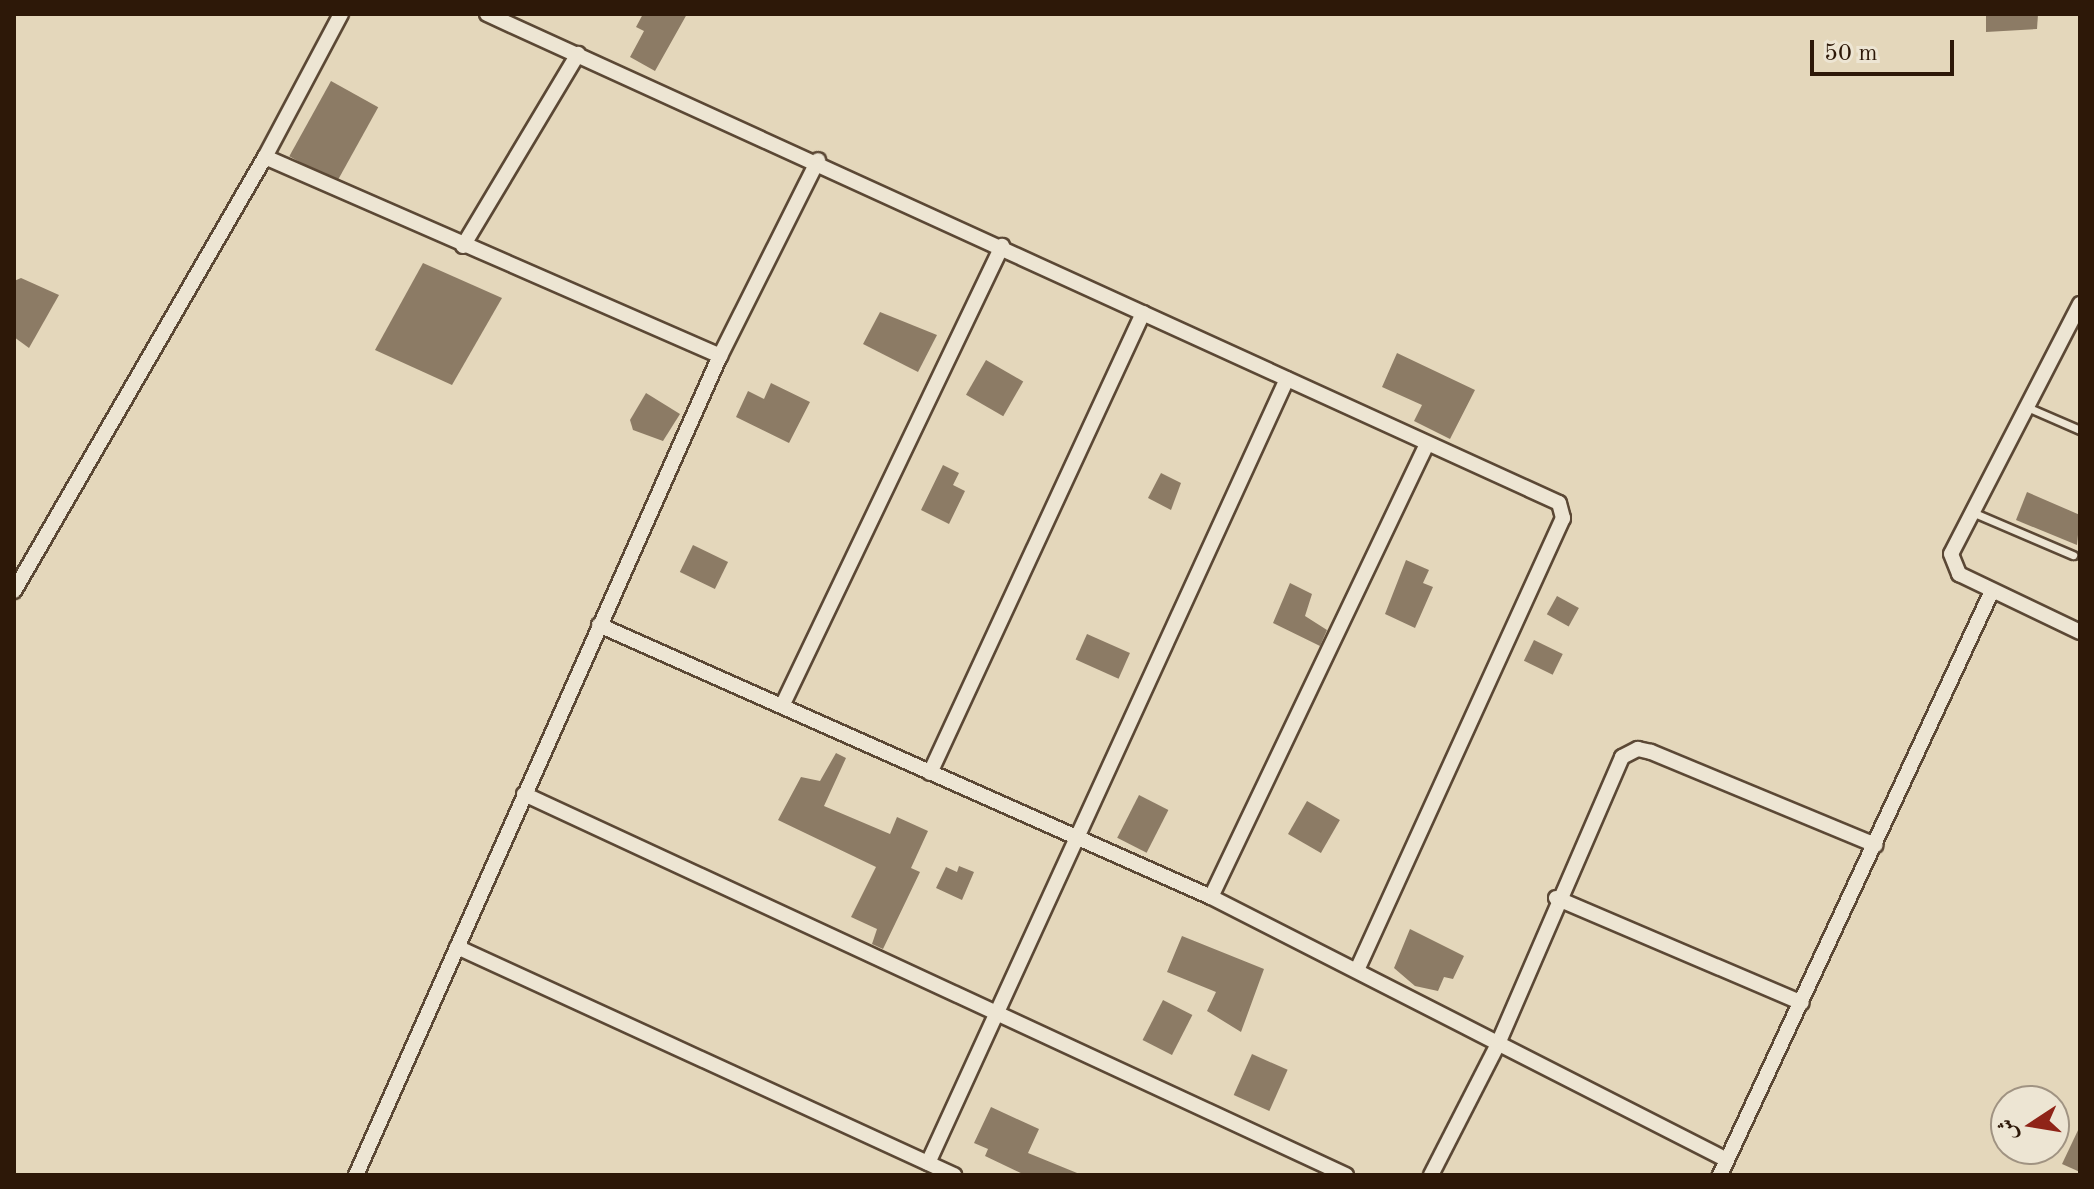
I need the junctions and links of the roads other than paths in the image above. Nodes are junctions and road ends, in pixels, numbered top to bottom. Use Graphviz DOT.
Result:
graph roads {
  1 [pos="341,14"];
  2 [pos="487,14"];
  3 [pos="578,54"];
  4 [pos="265,157"];
  5 [pos="818,160"];
  6 [pos="463,246"];
  7 [pos="1002,246"];
  8 [pos="2080,304"];
  9 [pos="1143,313"];
  10 [pos="720,356"];
  11 [pos="1287,379"];
  12 [pos="2025,406"];
  13 [pos="2080,430"];
  14 [pos="1427,444"];
  15 [pos="1971,511"];
  16 [pos="2073,555"];
  17 [pos="14,591"];
  18 [pos="1992,591"];
  19 [pos="599,625"];
  20 [pos="2080,632"];
  21 [pos="783,704"];
  22 [pos="930,773"];
  23 [pos="524,794"];
  24 [pos="1073,838"];
  25 [pos="1875,845"];
  26 [pos="1211,897"];
  27 [pos="1556,898"];
  28 [pos="457,947"];
  29 [pos="1357,970"];
  30 [pos="1802,1003"];
  31 [pos="994,1009"];
  32 [pos="1497,1046"];
  33 [pos="1727,1160"];
  34 [pos="928,1163"];
  35 [pos="356,1175"];
  36 [pos="954,1175"];
  37 [pos="1346,1175"];
  38 [pos="1431,1175"];
  39 [pos="1720,1175"];
  1 -- 4 [label="street"];
  2 -- 3 [label="street"];
  3 -- 5 [label="street"];
  3 -- 6 [label="street"];
  4 -- 6 [label="street"];
  4 -- 17 [label="street"];
  5 -- 7 [label="street"];
  5 -- 10 [label="street"];
  6 -- 10 [label="street"];
  7 -- 9 [label="street"];
  7 -- 21 [label="street"];
  8 -- 12 [label="street"];
  9 -- 11 [label="street"];
  9 -- 22 [label="street"];
  10 -- 19 [label="street"];
  11 -- 14 [label="street"];
  11 -- 24 [label="street"];
  12 -- 13 [label="lane"];
  12 -- 15 [label="street"];
  14 -- 26 [label="street"];
  14 -- 29 [label="street"];
  15 -- 16 [label="lane"];
  15 -- 18 [label="street"];
  18 -- 20 [label="street"];
  18 -- 25 [label="street"];
  19 -- 21 [label="street"];
  19 -- 23 [label="street"];
  21 -- 22 [label="street"];
  22 -- 24 [label="street"];
  23 -- 28 [label="street"];
  23 -- 31 [label="street"];
  24 -- 26 [label="street"];
  24 -- 31 [label="street"];
  25 -- 27 [label="street"];
  25 -- 30 [label="street"];
  26 -- 29 [label="street"];
  27 -- 30 [label="street"];
  27 -- 32 [label="street"];
  28 -- 34 [label="street"];
  28 -- 35 [label="street"];
  29 -- 32 [label="street"];
  30 -- 33 [label="street"];
  31 -- 34 [label="street"];
  31 -- 37 [label="street"];
  32 -- 33 [label="street"];
  32 -- 38 [label="street"];
  33 -- 39 [label="street"];
  34 -- 36 [label="street"];
}
